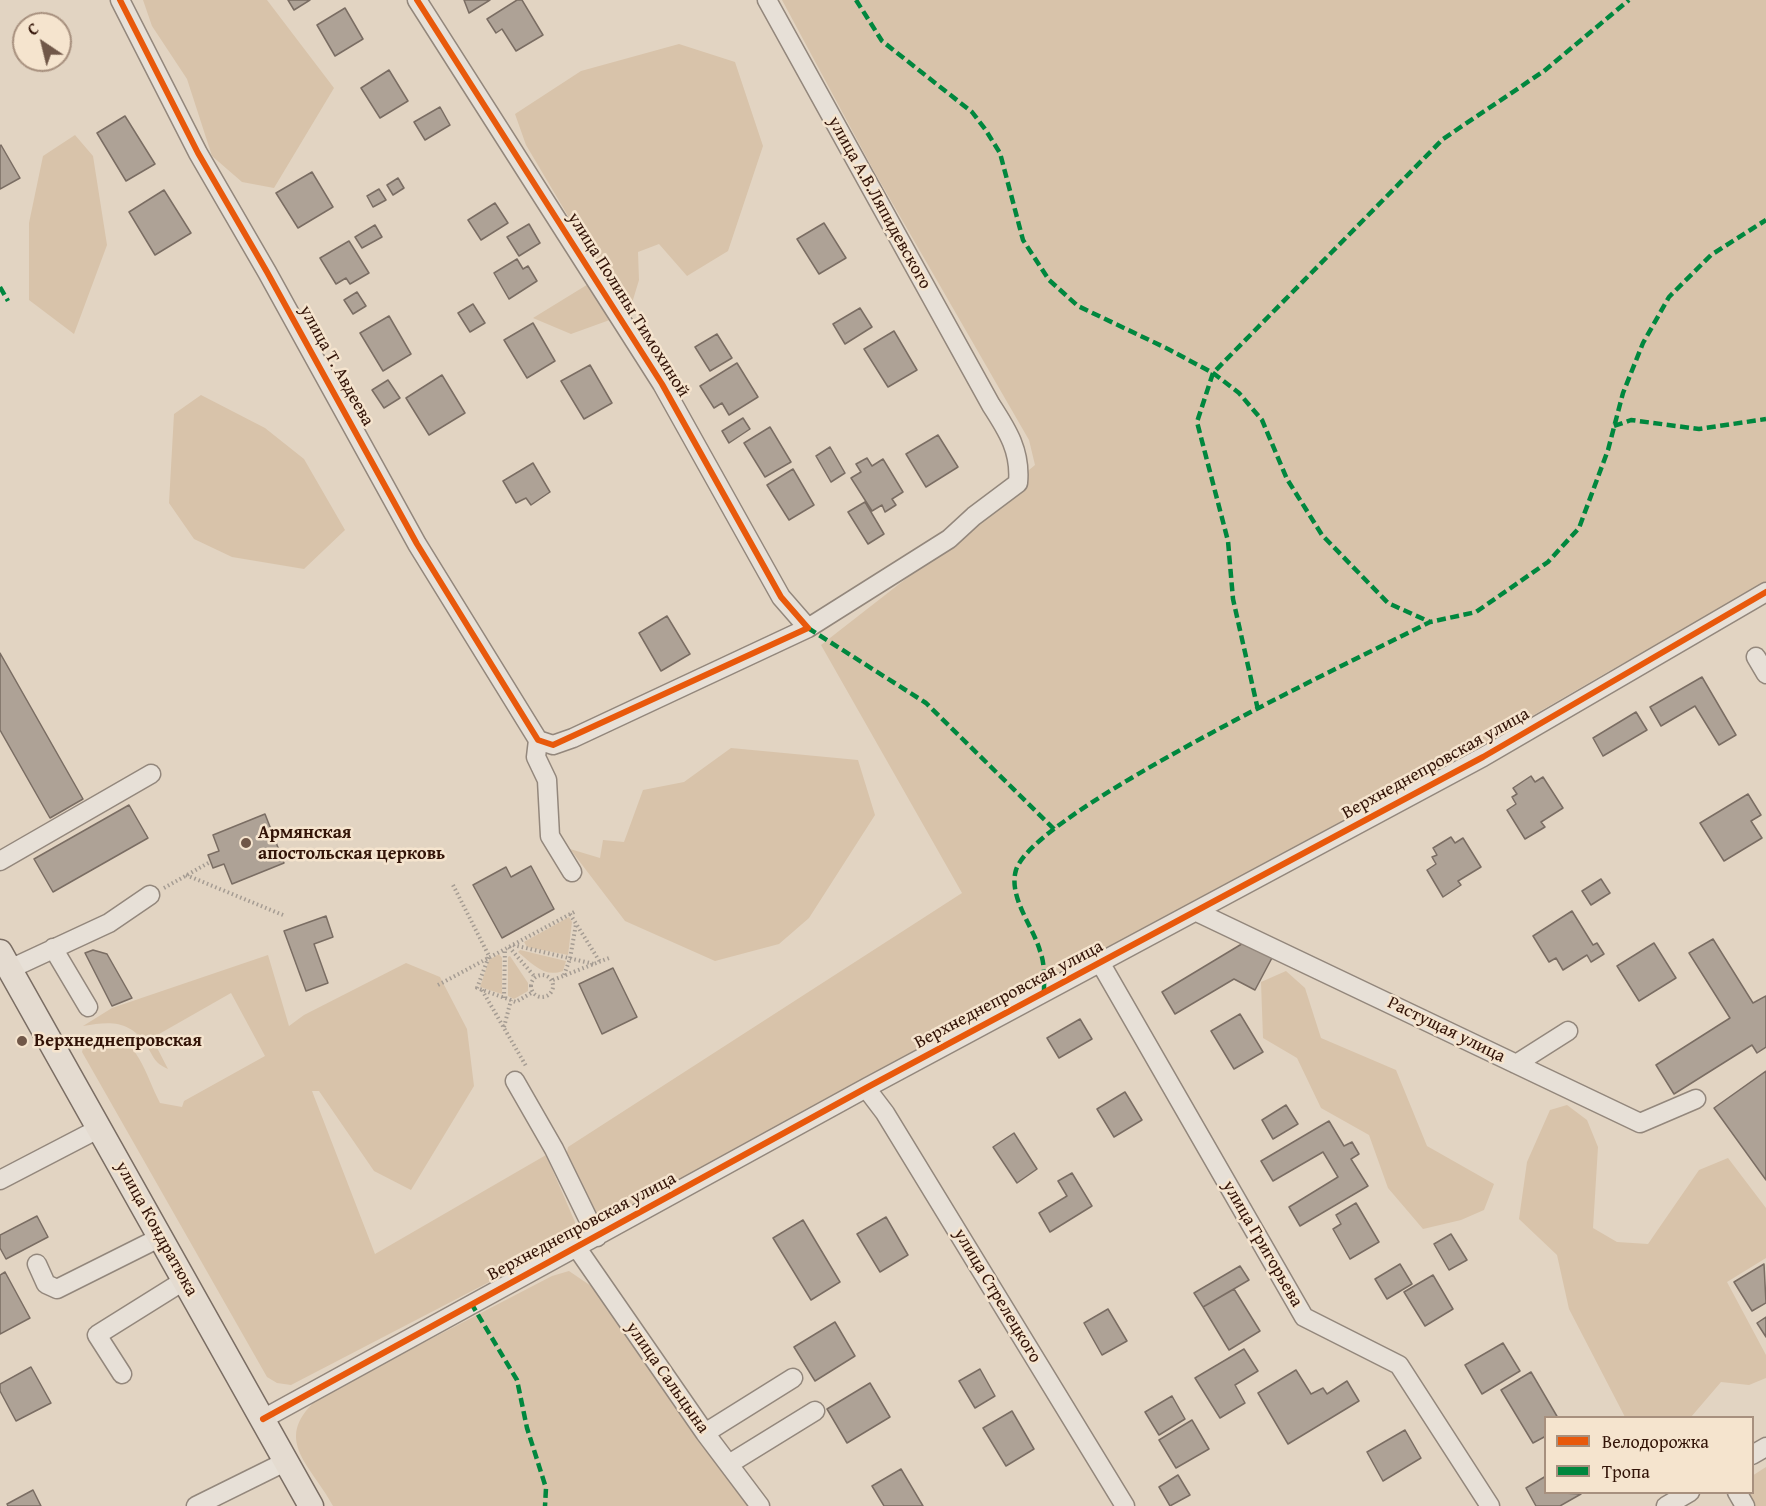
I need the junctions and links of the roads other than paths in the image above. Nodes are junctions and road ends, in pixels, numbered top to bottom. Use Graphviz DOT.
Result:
graph roads {
  1 [pos="120,0"];
  2 [pos="417,0"];
  3 [pos="768,0"];
  4 [pos="1766,592"];
  5 [pos="808,628"];
  6 [pos="1756,657"];
  7 [pos="1766,674"];
  8 [pos="538,740"];
  9 [pos="151,774"];
  10 [pos="0,861"];
  11 [pos="572,872"];
  12 [pos="150,896"];
  13 [pos="1197,912"];
  14 [pos="53,948"];
  15 [pos="5,961"];
  16 [pos="1101,964"];
  17 [pos="88,1007"];
  18 [pos="1568,1031"];
  19 [pos="1516,1064"];
  20 [pos="520,1073"];
  21 [pos="866,1088"];
  22 [pos="1696,1099"];
  23 [pos="100,1128"];
  24 [pos="0,1180"];
  25 [pos="161,1237"];
  26 [pos="597,1237"];
  27 [pos="577,1248"];
  28 [pos="37,1264"];
  29 [pos="185,1280"];
  30 [pos="122,1374"];
  31 [pos="793,1378"];
  32 [pos="815,1411"];
  33 [pos="263,1419"];
  34 [pos="705,1433"];
  35 [pos="285,1461"];
  36 [pos="729,1464"];
  37 [pos="1687,1494"];
  38 [pos="196,1506"];
  39 [pos="311,1506"];
  40 [pos="760,1506"];
  41 [pos="1125,1506"];
  42 [pos="1490,1506"];
  43 [pos="1666,1506"];
  1 -- 8 [label="street, улица Т. Авдеева"];
  2 -- 5 [label="street, улица Полины Тимохиной"];
  3 -- 5 [label="street, улица А.В.Ляпидевского"];
  4 -- 13 [label="street, Верхнеднепровская улица"];
  5 -- 8 [label="street"];
  6 -- 7 [label="street"];
  8 -- 11 [label="street"];
  9 -- 10 [label="street"];
  12 -- 14 [label="street"];
  13 -- 16 [label="street, Верхнеднепровская улица"];
  13 -- 19 [label="street, Растущая улица"];
  14 -- 15 [label="street"];
  14 -- 17 [label="street"];
  15 -- 23 [label="main road, улица Кондратюка"];
  16 -- 21 [label="street, Верхнеднепровская улица"];
  16 -- 42 [label="street, улица Григорьева"];
  18 -- 19 [label="street"];
  19 -- 22 [label="street, Растущая улица"];
  20 -- 26 [label="street"];
  21 -- 26 [label="street, Верхнеднепровская улица"];
  21 -- 41 [label="street, улица Стрелецкого"];
  23 -- 24 [label="street"];
  23 -- 25 [label="main road, улица Кондратюка"];
  25 -- 28 [label="street"];
  25 -- 29 [label="main road, улица Кондратюка"];
  26 -- 27 [label="street, Верхнеднепровская улица"];
  27 -- 33 [label="street, Верхнеднепровская улица"];
  27 -- 34 [label="street, улица Сальцына"];
  29 -- 30 [label="street"];
  29 -- 33 [label="main road, улица Кондратюка"];
  31 -- 34 [label="street"];
  32 -- 36 [label="street"];
  33 -- 35 [label="main road, улица Кондратюка"];
  34 -- 36 [label="street, улица Сальцына"];
  35 -- 38 [label="street"];
  35 -- 39 [label="main road, улица Кондратюка"];
  36 -- 40 [label="street, улица Сальцына"];
  37 -- 43 [label="street"];
}
